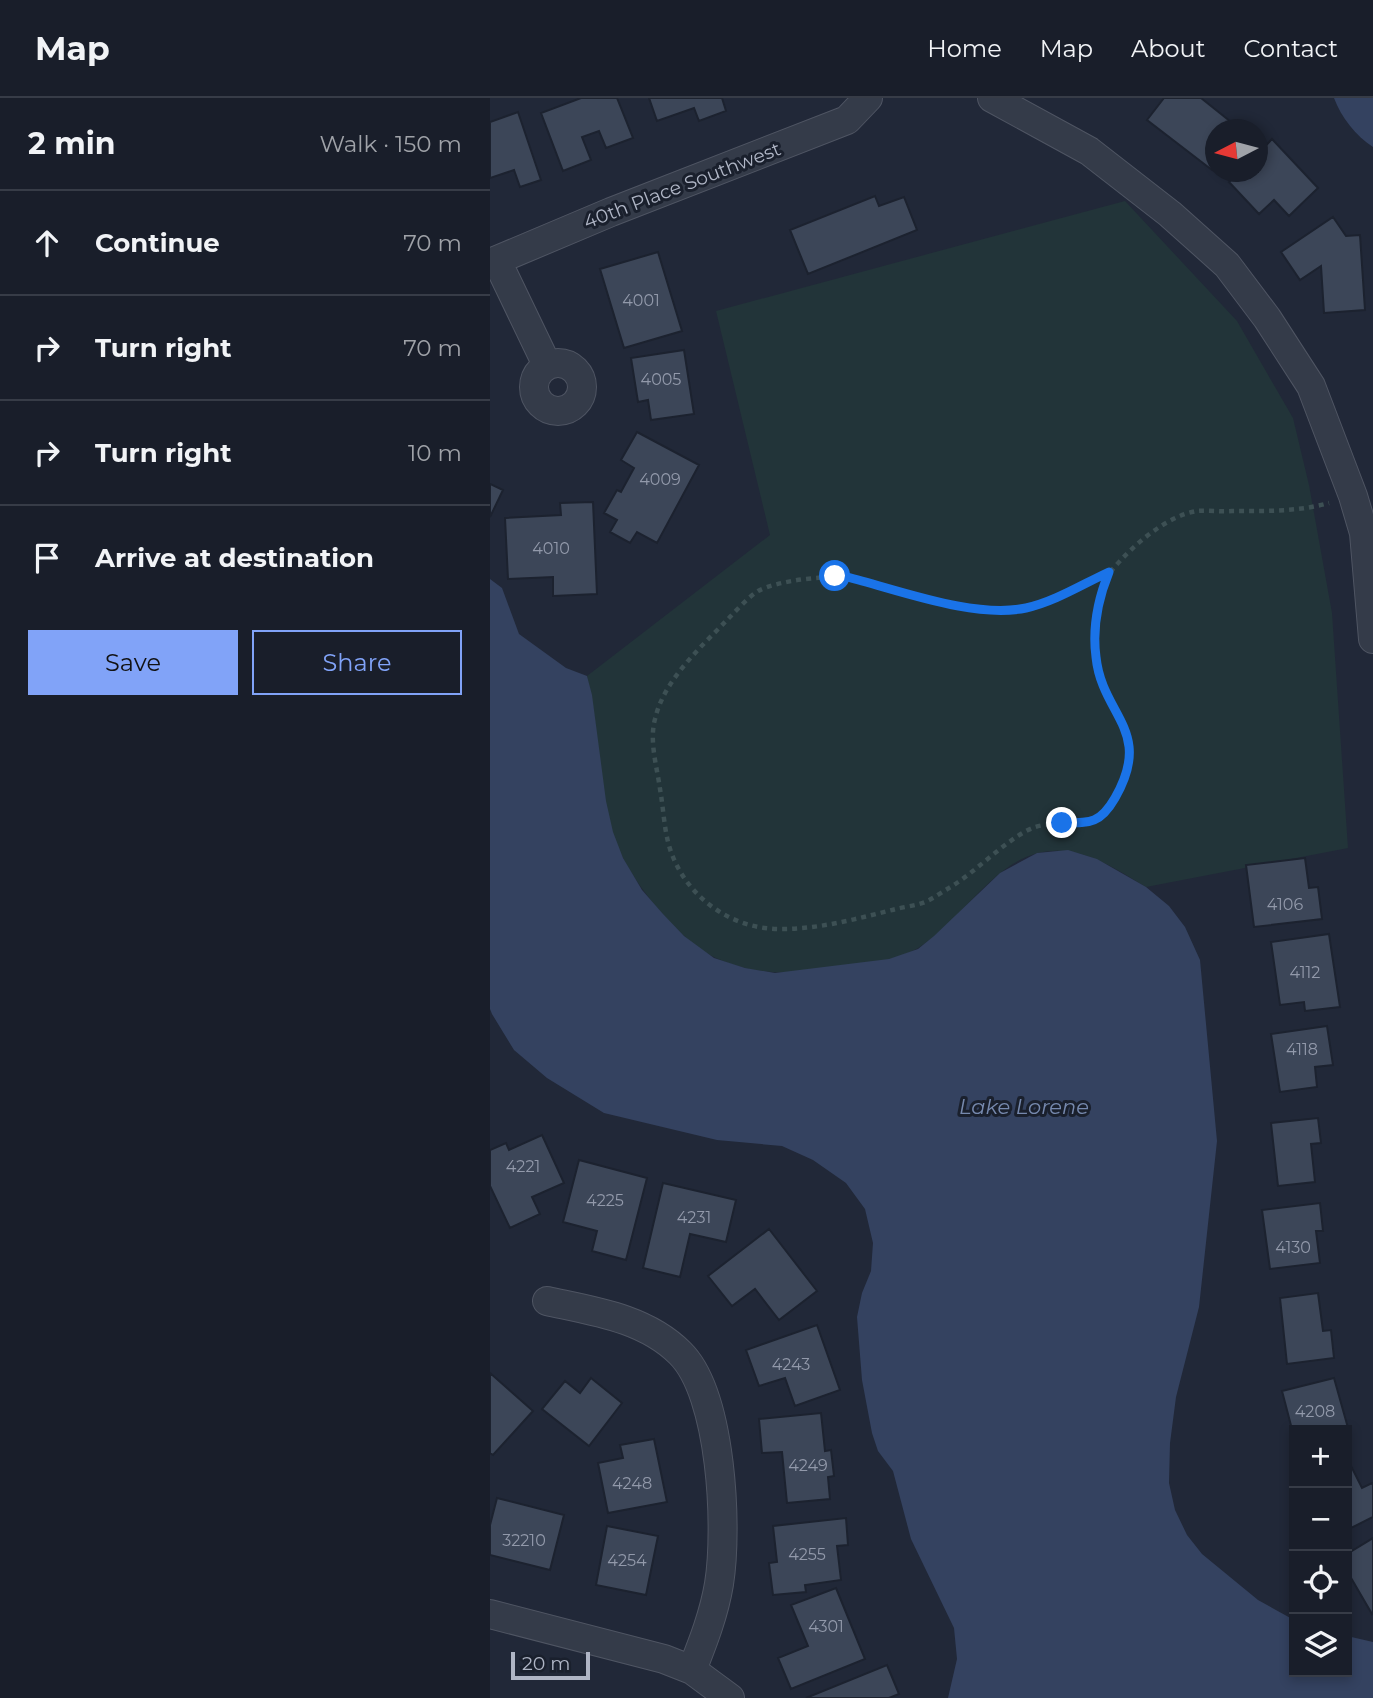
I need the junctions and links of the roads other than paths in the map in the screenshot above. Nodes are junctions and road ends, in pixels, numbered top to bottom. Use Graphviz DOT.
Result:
graph roads {
  1 [pos="868,98"];
  2 [pos="992,98"];
  3 [pos="494,262"];
  4 [pos="547,365"];
  5 [pos="1368,530"];
  6 [pos="1373,639"];
  7 [pos="547,1301"];
  8 [pos="490,1614"];
  9 [pos="692,1670"];
  10 [pos="730,1698"];
  1 -- 3 [label="street, 40th Place Southwest"];
  2 -- 5 [label="street"];
  3 -- 4 [label="street"];
  5 -- 6 [label="street"];
  7 -- 9 [label="street"];
  8 -- 9 [label="street"];
  9 -- 10 [label="street"];
}
